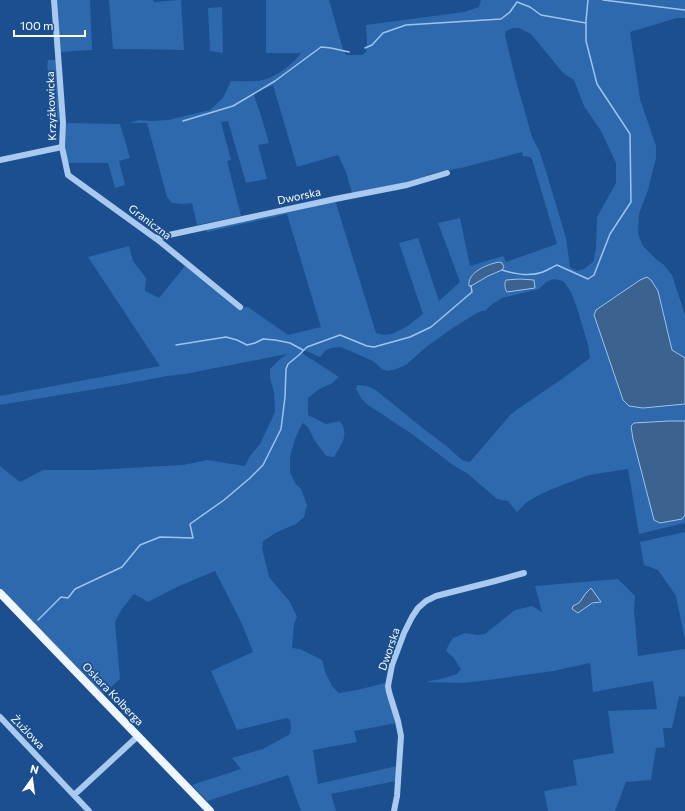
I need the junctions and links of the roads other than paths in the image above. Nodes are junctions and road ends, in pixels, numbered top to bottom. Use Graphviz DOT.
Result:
graph roads {
  1 [pos="54,0"];
  2 [pos="62,148"];
  3 [pos="0,160"];
  4 [pos="447,173"];
  5 [pos="155,238"];
  6 [pos="240,307"];
  7 [pos="524,573"];
  8 [pos="0,593"];
  9 [pos="0,717"];
  10 [pos="138,736"];
  11 [pos="74,795"];
  12 [pos="89,811"];
  13 [pos="210,811"];
  14 [pos="394,811"];
  1 -- 2 [label="street, Krzyżkowicka"];
  2 -- 3 [label="street, Krzyżkowicka"];
  2 -- 5 [label="street, Graniczna"];
  4 -- 5 [label="street, Dworska"];
  5 -- 6 [label="street, Graniczna"];
  7 -- 14 [label="street, Dworska"];
  8 -- 10 [label="main road, Oskara Kolberga"];
  9 -- 11 [label="street, Żużlowa"];
  10 -- 11 [label="street"];
  10 -- 13 [label="main road, Oskara Kolberga"];
  11 -- 12 [label="street, Żużlowa"];
}
